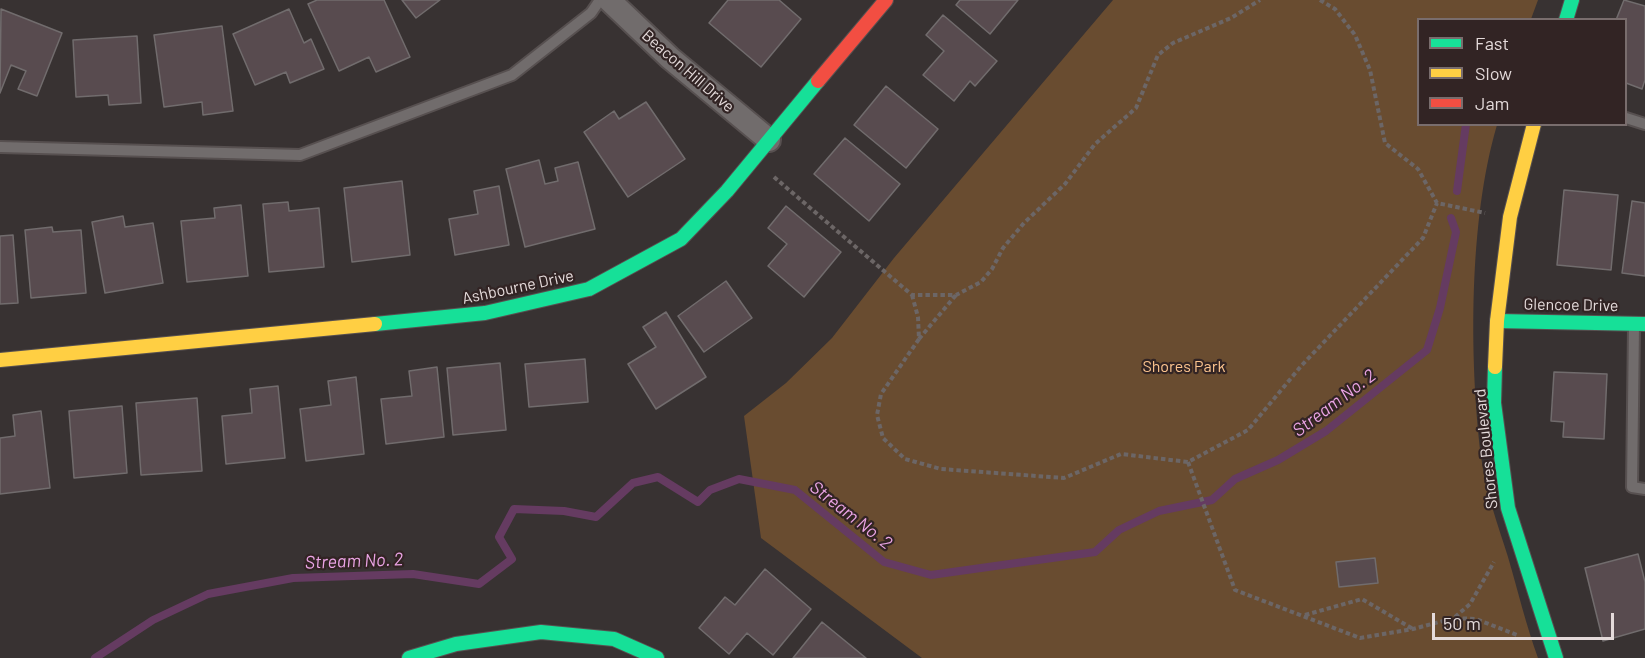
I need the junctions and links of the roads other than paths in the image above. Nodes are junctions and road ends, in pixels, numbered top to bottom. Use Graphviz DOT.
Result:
graph roads {
  1 [pos="600,0"];
  2 [pos="609,0"];
  3 [pos="886,0"];
  4 [pos="1572,0"];
  5 [pos="1567,18"];
  6 [pos="1627,118"];
  7 [pos="1645,124"];
  8 [pos="1533,126"];
  9 [pos="769,140"];
  10 [pos="0,147"];
  11 [pos="1497,321"];
  12 [pos="1639,323"];
  13 [pos="0,360"];
  14 [pos="1645,489"];
  15 [pos="409,658"];
  16 [pos="657,658"];
  17 [pos="1556,658"];
  1 -- 10 [label="lane"];
  2 -- 9 [label="street, Beacon Hill Drive"];
  3 -- 9 [label="street, Ashbourne Drive"];
  4 -- 5 [label="street"];
  6 -- 7 [label="lane"];
  8 -- 11 [label="street, Shores Boulevard"];
  9 -- 13 [label="street, Ashbourne Drive"];
  11 -- 12 [label="street, Glencoe Drive"];
  11 -- 17 [label="street, Shores Boulevard"];
  12 -- 14 [label="lane"];
  15 -- 16 [label="street"];
}
